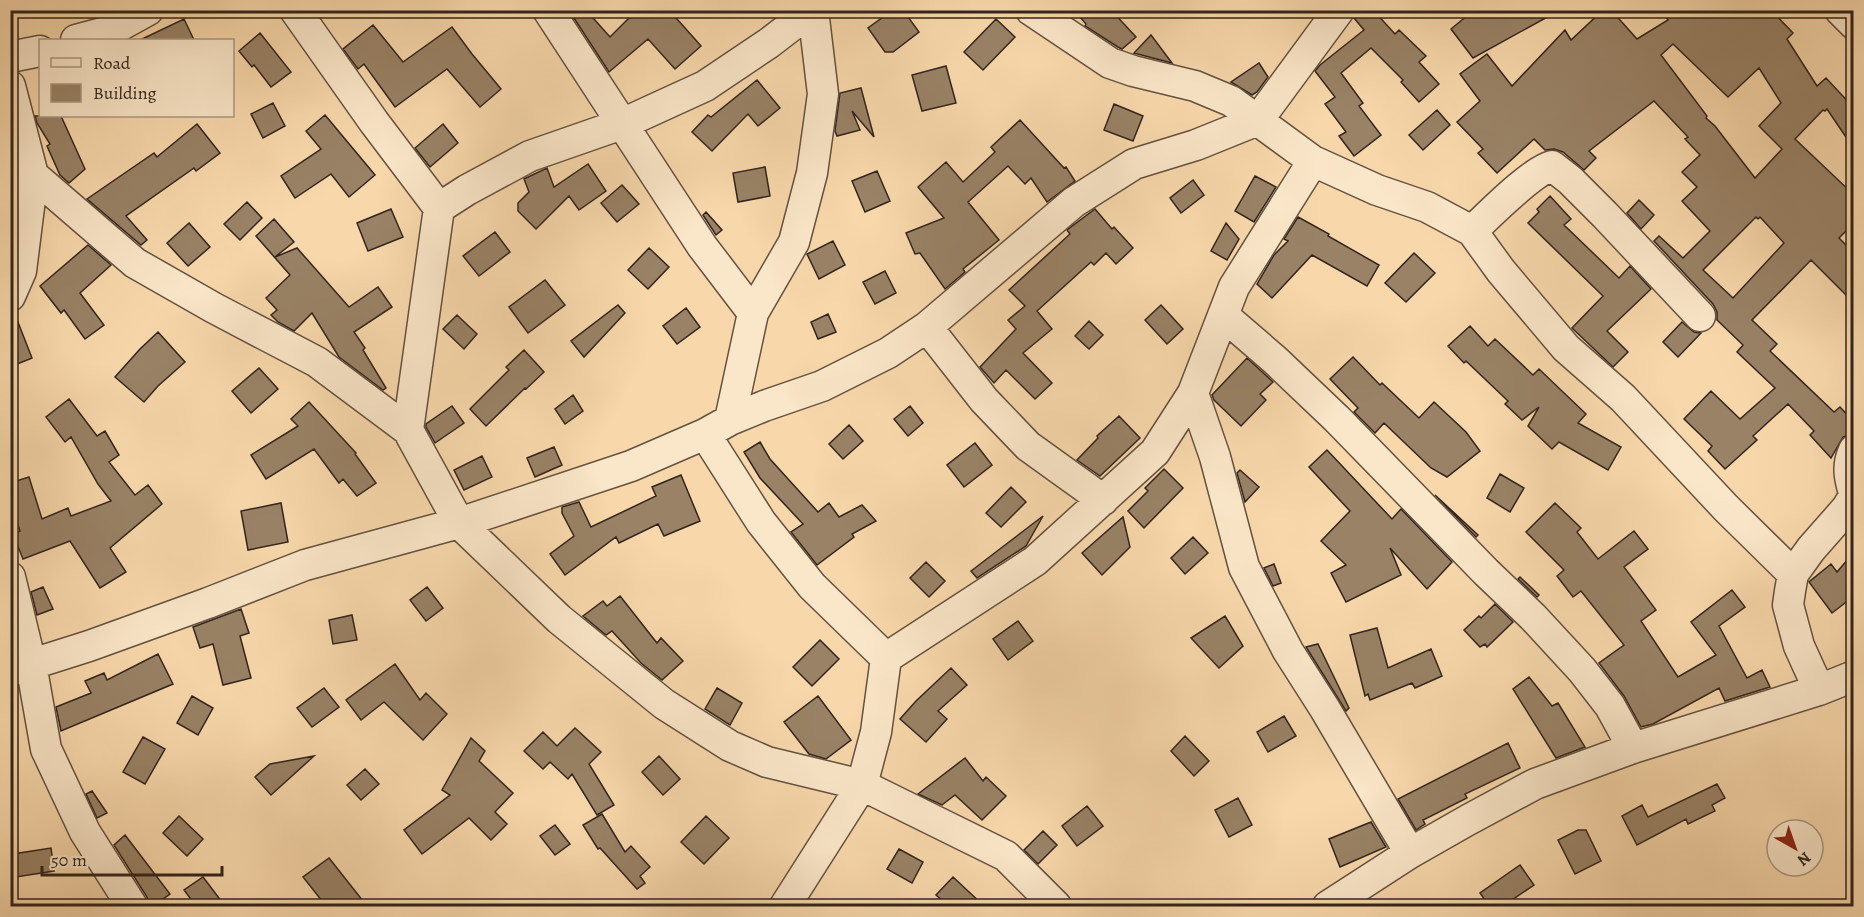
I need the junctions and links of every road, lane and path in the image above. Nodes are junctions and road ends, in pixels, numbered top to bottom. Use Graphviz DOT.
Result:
graph roads {
  1 [pos="148,10"];
  2 [pos="295,10"];
  3 [pos="548,10"];
  4 [pos="813,10"];
  5 [pos="1031,10"];
  6 [pos="1840,10"];
  7 [pos="1335,12"];
  8 [pos="1854,24"];
  9 [pos="80,39"];
  10 [pos="39,51"];
  11 [pos="10,57"];
  12 [pos="10,86"];
  13 [pos="1258,120"];
  14 [pos="622,124"];
  15 [pos="1313,161"];
  16 [pos="33,175"];
  17 [pos="439,208"];
  18 [pos="1472,231"];
  19 [pos="10,296"];
  20 [pos="753,313"];
  21 [pos="1224,316"];
  22 [pos="1700,316"];
  23 [pos="927,327"];
  24 [pos="1193,393"];
  25 [pos="718,427"];
  26 [pos="408,430"];
  27 [pos="1854,450"];
  28 [pos="1854,495"];
  29 [pos="1103,500"];
  30 [pos="459,523"];
  31 [pos="1793,574"];
  32 [pos="10,577"];
  33 [pos="886,658"];
  34 [pos="21,667"];
  35 [pos="1854,676"];
  36 [pos="1819,690"];
  37 [pos="1633,748"];
  38 [pos="862,785"];
  39 [pos="1410,853"];
  40 [pos="132,906"];
  41 [pos="785,906"];
  42 [pos="1056,906"];
  43 [pos="1328,906"];
  1 -- 9 [label="street"];
  2 -- 17 [label="street"];
  3 -- 14 [label="street"];
  4 -- 14 [label="street"];
  4 -- 20 [label="street"];
  5 -- 13 [label="street"];
  6 -- 8 [label="street"];
  7 -- 13 [label="street"];
  10 -- 11 [label="street"];
  12 -- 16 [label="street"];
  13 -- 15 [label="street"];
  13 -- 23 [label="street"];
  14 -- 17 [label="street"];
  14 -- 20 [label="street"];
  15 -- 18 [label="street"];
  15 -- 21 [label="street"];
  16 -- 19 [label="street"];
  16 -- 26 [label="street"];
  17 -- 26 [label="street"];
  18 -- 22 [label="street"];
  18 -- 31 [label="street"];
  20 -- 25 [label="street"];
  21 -- 24 [label="street"];
  21 -- 37 [label="street"];
  23 -- 25 [label="street"];
  23 -- 29 [label="street"];
  24 -- 29 [label="street"];
  24 -- 39 [label="street"];
  25 -- 30 [label="street"];
  25 -- 33 [label="street"];
  26 -- 30 [label="street"];
  27 -- 28 [label="street"];
  28 -- 31 [label="street"];
  29 -- 33 [label="street"];
  30 -- 34 [label="street"];
  30 -- 38 [label="street"];
  31 -- 36 [label="street"];
  32 -- 34 [label="street"];
  33 -- 38 [label="street"];
  34 -- 40 [label="street"];
  35 -- 36 [label="street"];
  36 -- 37 [label="street"];
  37 -- 39 [label="street"];
  38 -- 41 [label="street"];
  38 -- 42 [label="street"];
  39 -- 43 [label="street"];
}
